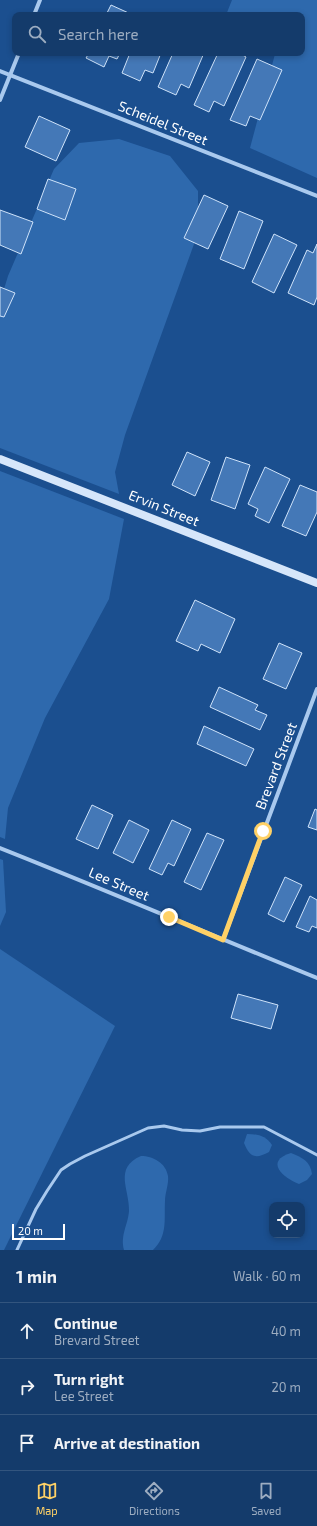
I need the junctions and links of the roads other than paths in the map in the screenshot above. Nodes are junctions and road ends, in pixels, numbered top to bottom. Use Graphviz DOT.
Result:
graph roads {
  1 [pos="40,0"];
  2 [pos="35,12"];
  3 [pos="18,56"];
  4 [pos="0,71"];
  5 [pos="10,75"];
  6 [pos="0,100"];
  7 [pos="317,196"];
  8 [pos="0,460"];
  9 [pos="317,583"];
  10 [pos="317,689"];
  11 [pos="0,848"];
  12 [pos="223,940"];
  13 [pos="317,978"];
  14 [pos="317,1155"];
  15 [pos="17,1250"];
  1 -- 2 [label="street"];
  3 -- 5 [label="street"];
  4 -- 5 [label="street, Scheidel Street"];
  5 -- 6 [label="street"];
  5 -- 7 [label="street, Scheidel Street"];
  8 -- 9 [label="street, Ervin Street"];
  10 -- 12 [label="street, Brevard Street"];
  11 -- 12 [label="street, Lee Street"];
  12 -- 13 [label="street, Lee Street"];
  14 -- 15 [label="lane"];
}
